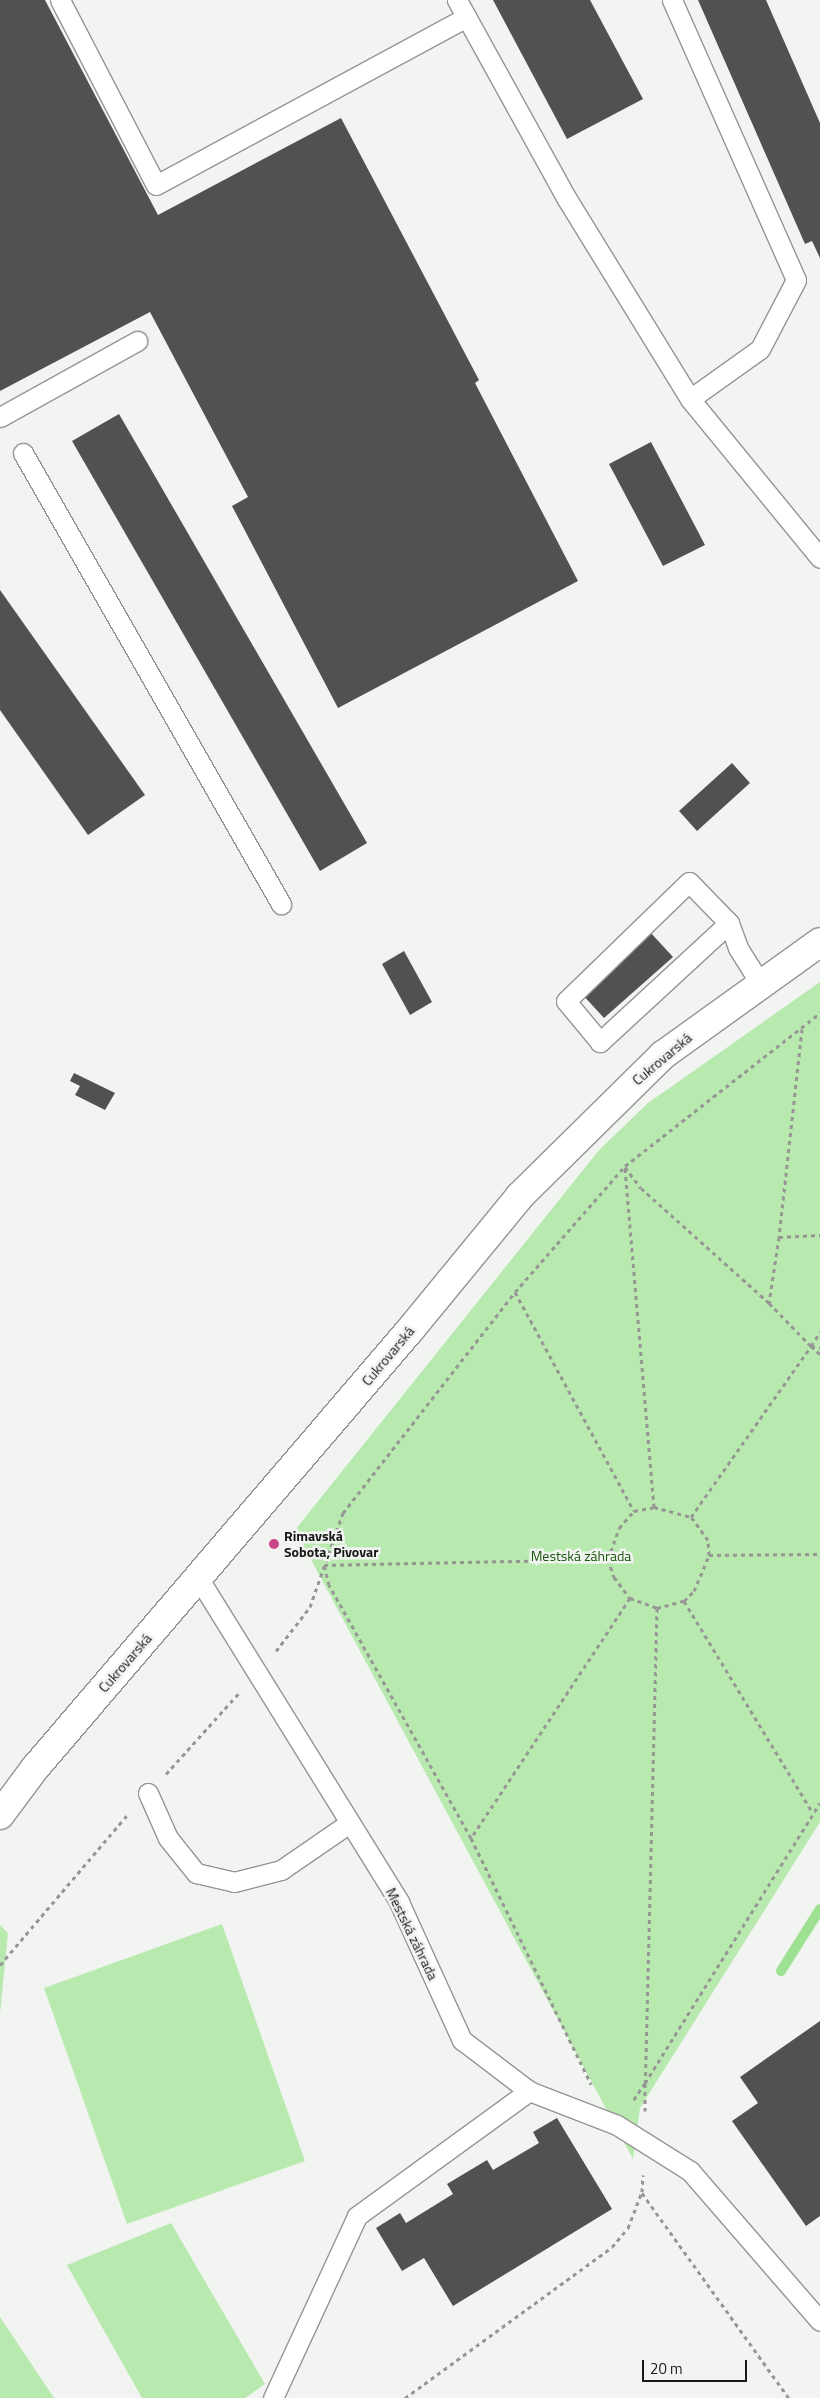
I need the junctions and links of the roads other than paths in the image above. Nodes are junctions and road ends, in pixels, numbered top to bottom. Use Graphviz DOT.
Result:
graph roads {
  1 [pos="60,0"];
  2 [pos="457,0"];
  3 [pos="672,0"];
  4 [pos="467,17"];
  5 [pos="138,341"];
  6 [pos="690,399"];
  7 [pos="0,417"];
  8 [pos="23,453"];
  9 [pos="820,558"];
  10 [pos="281,904"];
  11 [pos="729,923"];
  12 [pos="820,942"];
  13 [pos="760,983"];
  14 [pos="199,1579"];
  15 [pos="148,1793"];
  16 [pos="0,1815"];
  17 [pos="348,1824"];
  18 [pos="529,2091"];
  19 [pos="820,2321"];
  20 [pos="273,2398"];
  1 -- 4 [label="lane"];
  2 -- 4 [label="lane"];
  3 -- 6 [label="lane"];
  4 -- 6 [label="lane"];
  5 -- 7 [label="lane"];
  6 -- 9 [label="lane"];
  8 -- 10 [label="lane"];
  11 -- 11 [label="lane"];
  11 -- 13 [label="lane"];
  12 -- 13 [label="main road, Cukrovarská"];
  13 -- 14 [label="main road, Cukrovarská"];
  14 -- 16 [label="main road, Cukrovarská"];
  14 -- 17 [label="lane, Mestská záhrada"];
  15 -- 17 [label="lane"];
  17 -- 18 [label="lane, Mestská záhrada"];
  18 -- 19 [label="lane, Mestská záhrada"];
  18 -- 20 [label="lane"];
}
